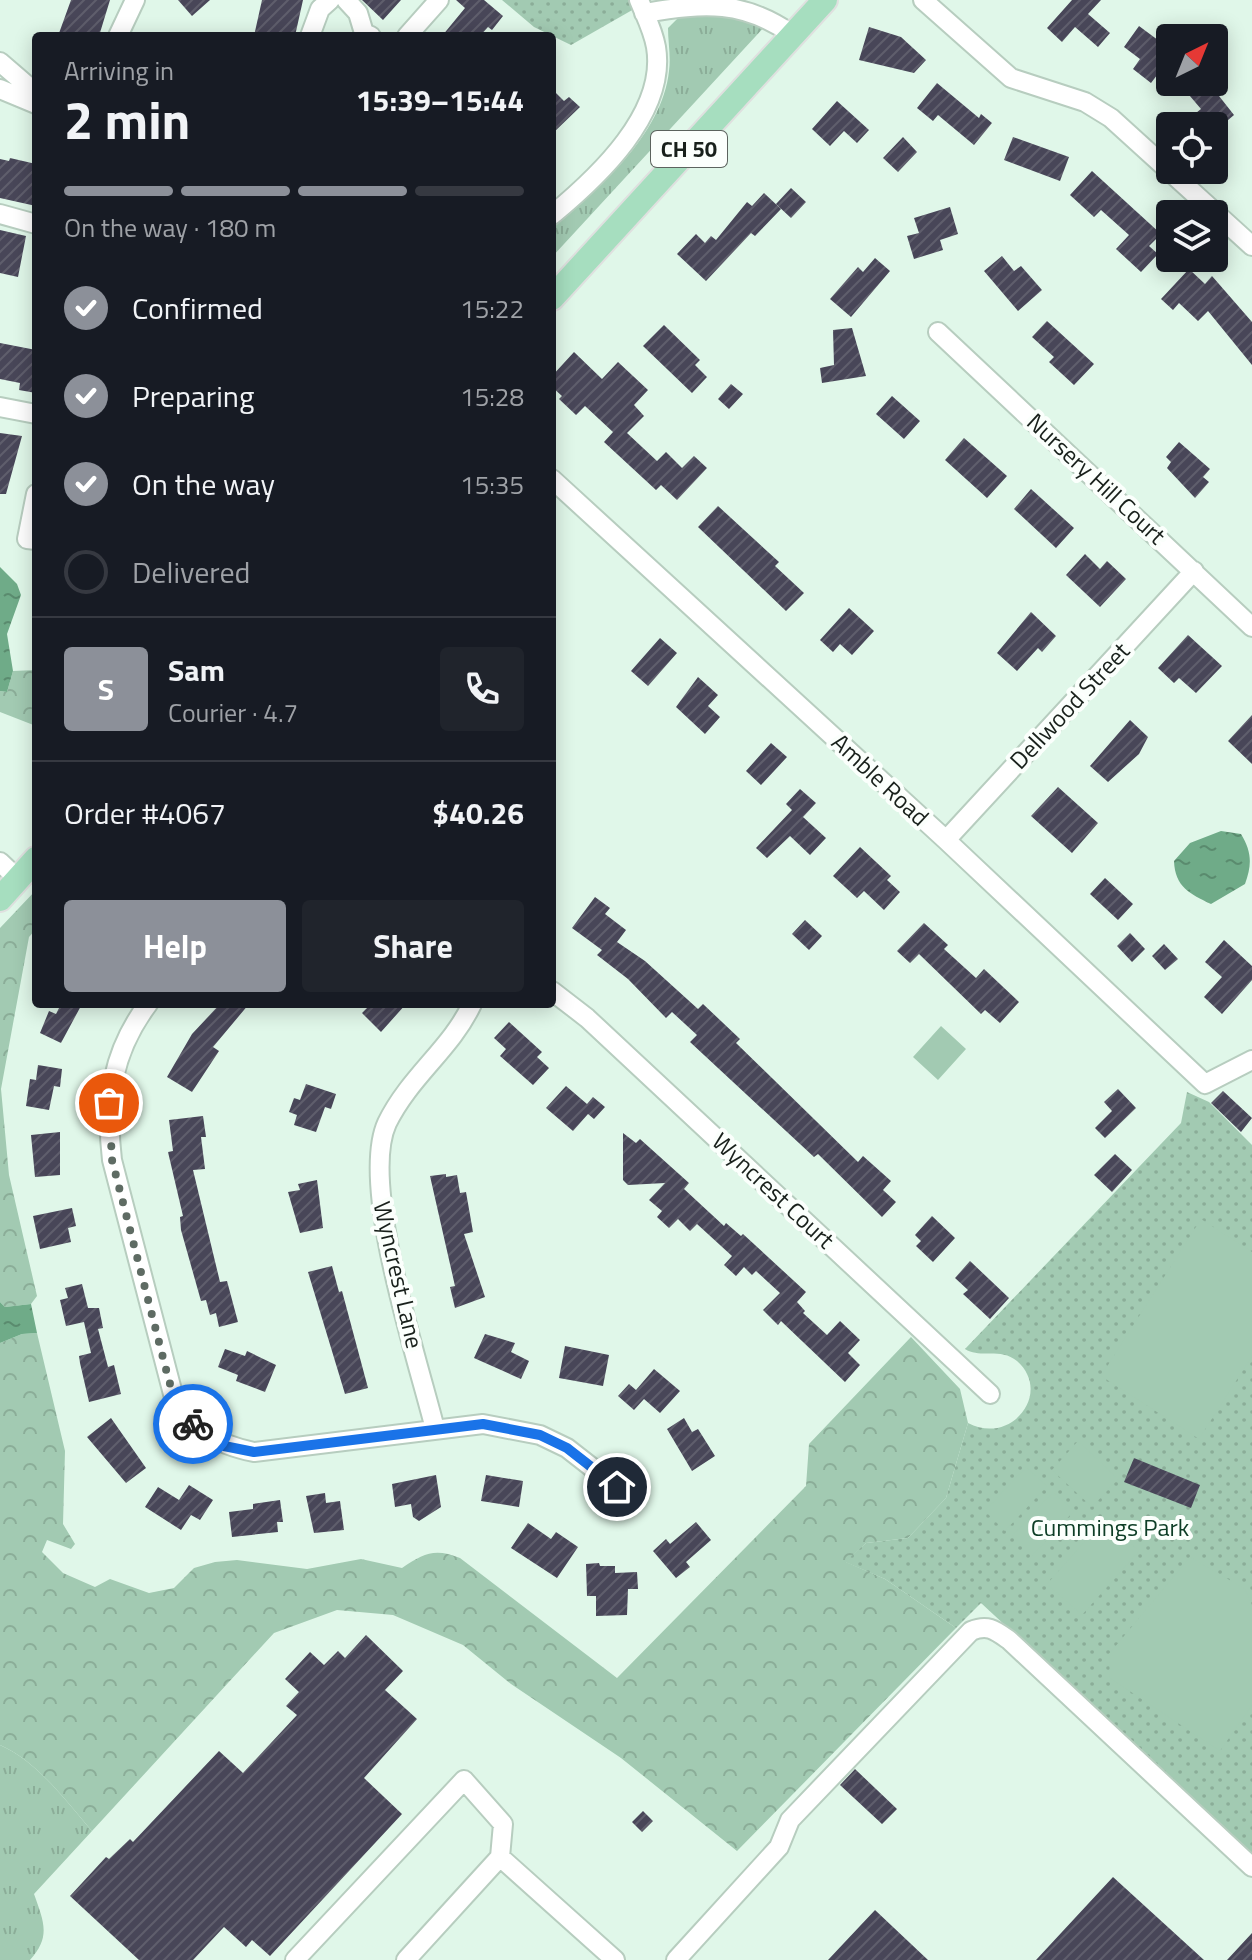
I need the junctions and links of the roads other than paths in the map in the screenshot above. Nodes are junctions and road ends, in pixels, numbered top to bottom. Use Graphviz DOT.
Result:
graph roads {
  1 [pos="135,0"];
  2 [pos="330,0"];
  3 [pos="346,0"];
  4 [pos="439,0"];
  5 [pos="923,0"];
  6 [pos="818,2"];
  7 [pos="641,6"];
  8 [pos="120,32"];
  9 [pos="311,32"];
  10 [pos="364,32"];
  11 [pos="411,32"];
  12 [pos="793,35"];
  13 [pos="0,62"];
  14 [pos="0,89"];
  15 [pos="32,90"];
  16 [pos="32,102"];
  17 [pos="556,209"];
  18 [pos="0,214"];
  19 [pos="32,223"];
  20 [pos="1252,246"];
  21 [pos="556,294"];
  22 [pos="938,332"];
  23 [pos="0,407"];
  24 [pos="32,413"];
  25 [pos="556,483"];
  26 [pos="32,514"];
  27 [pos="32,540"];
  28 [pos="1194,571"];
  29 [pos="1252,627"];
  30 [pos="946,840"];
  31 [pos="0,862"];
  32 [pos="32,863"];
  33 [pos="18,879"];
  34 [pos="0,899"];
  35 [pos="556,994"];
  36 [pos="145,1008"];
  37 [pos="470,1008"];
  38 [pos="1252,1060"];
  39 [pos="990,1394"];
  40 [pos="435,1429"];
  41 [pos="617,1487"];
  42 [pos="500,1857"];
  43 [pos="1252,1867"];
  44 [pos="295,1960"];
  45 [pos="406,1960"];
  46 [pos="615,1960"];
  47 [pos="676,1960"];
  1 -- 8 [label="street"];
  2 -- 9 [label="street"];
  3 -- 10 [label="street"];
  4 -- 11 [label="street"];
  5 -- 20 [label="street"];
  6 -- 12 [label="main road, CH 50"];
  7 -- 12 [label="street"];
  7 -- 17 [label="street"];
  12 -- 21 [label="main road, CH 50"];
  13 -- 15 [label="street"];
  14 -- 16 [label="street"];
  18 -- 19 [label="street"];
  22 -- 28 [label="street, Nursery Hill Court"];
  23 -- 24 [label="street"];
  25 -- 30 [label="street, Amble Road"];
  26 -- 27 [label="street"];
  28 -- 29 [label="street, Nursery Hill Court"];
  28 -- 30 [label="street, Dellwood Street"];
  30 -- 38 [label="street, Amble Road"];
  31 -- 33 [label="street"];
  32 -- 33 [label="main road"];
  33 -- 34 [label="main road"];
  35 -- 39 [label="street, Wyncrest Court"];
  36 -- 40 [label="street"];
  37 -- 40 [label="street, Wyncrest Lane"];
  40 -- 41 [label="street"];
  42 -- 44 [label="street"];
  42 -- 45 [label="street"];
  42 -- 46 [label="street"];
  43 -- 47 [label="street"];
}
